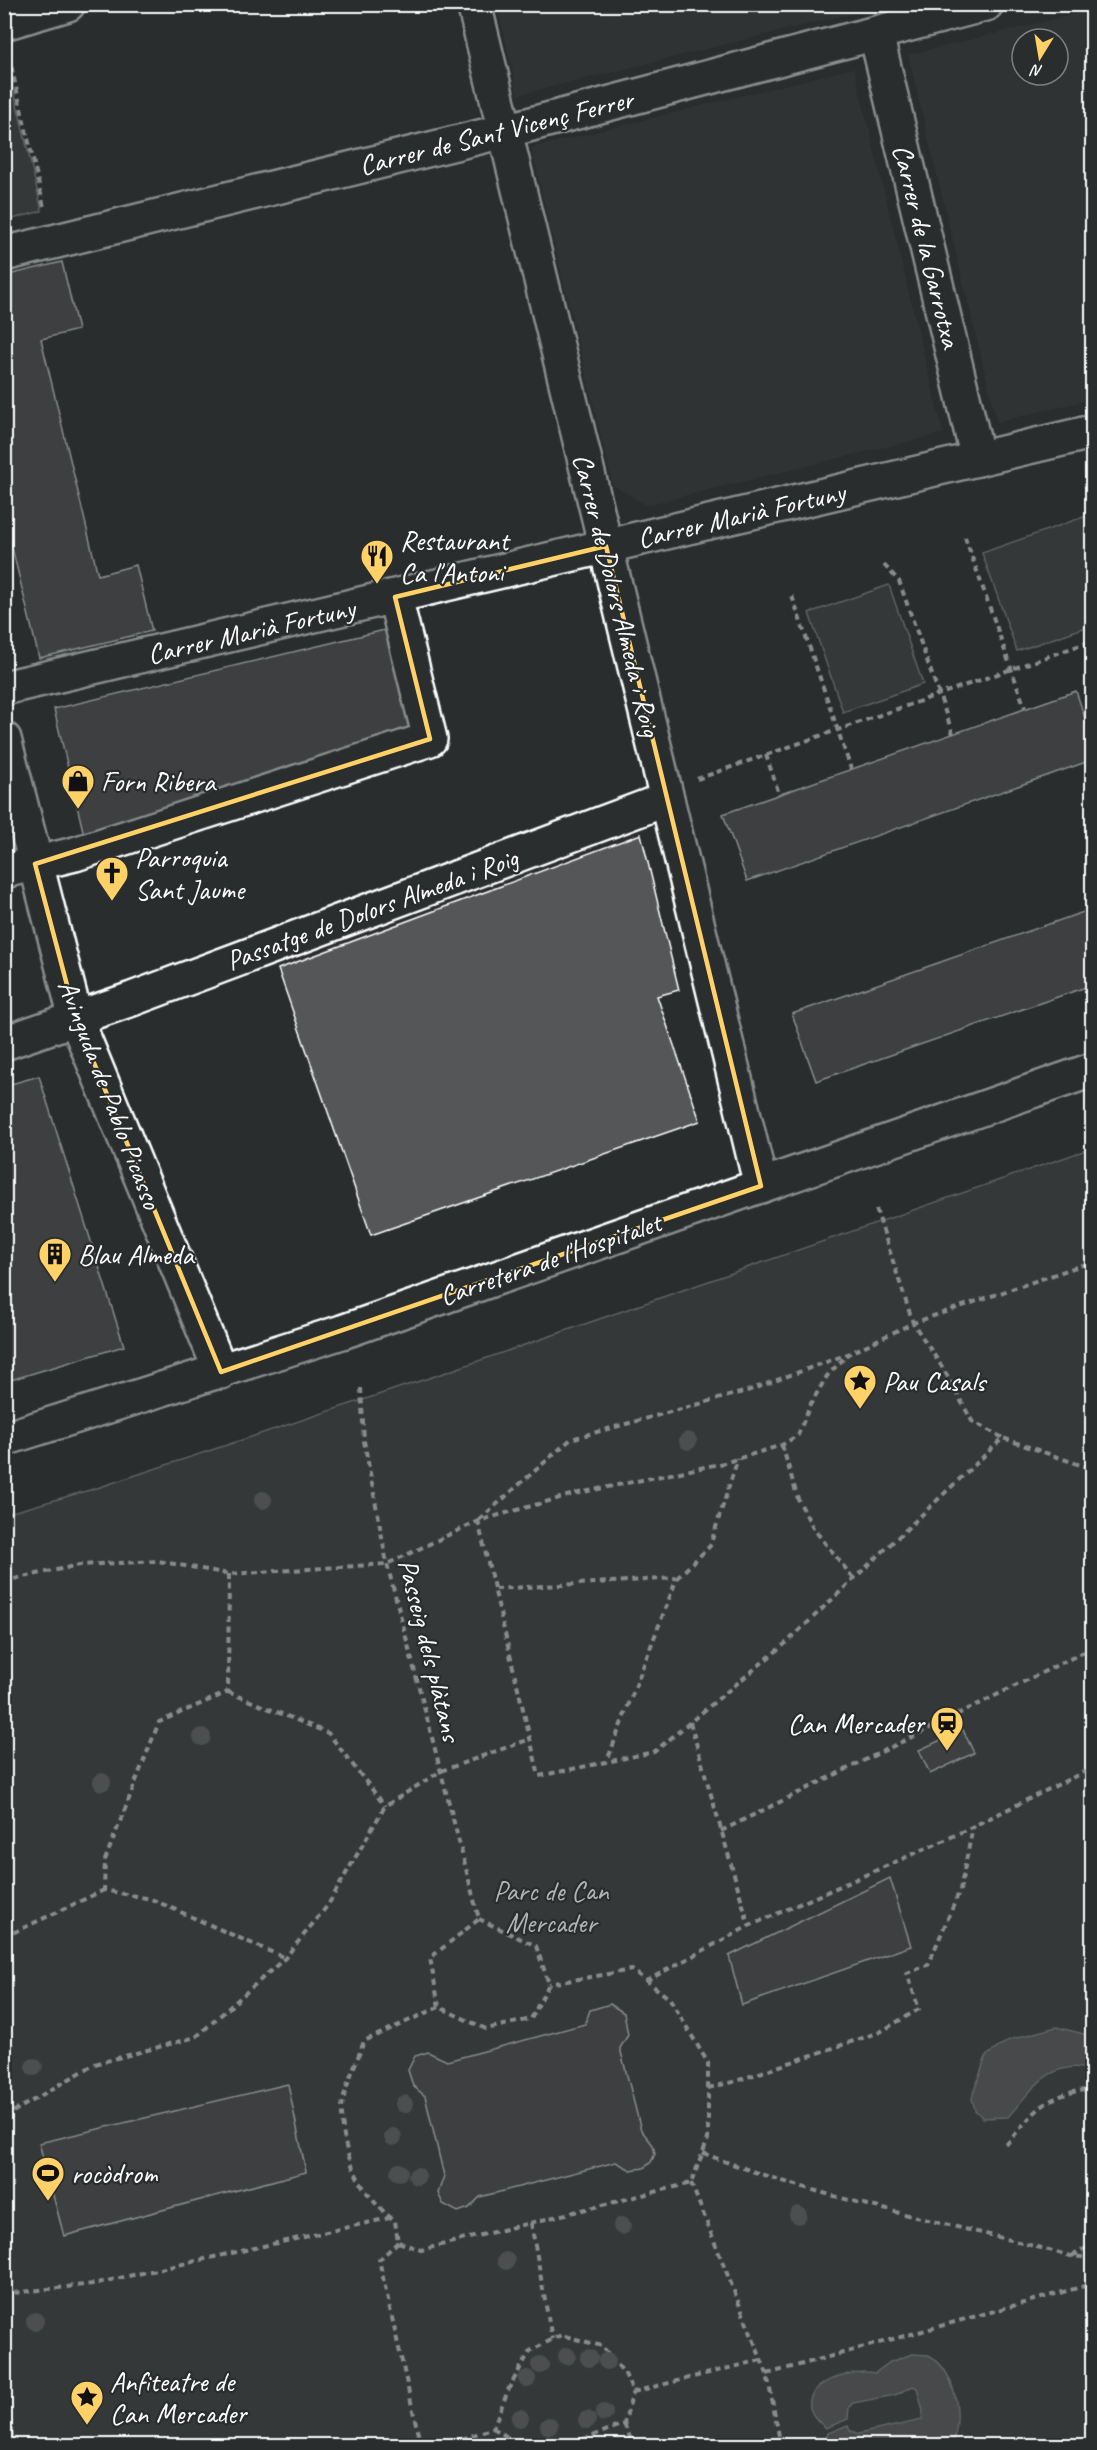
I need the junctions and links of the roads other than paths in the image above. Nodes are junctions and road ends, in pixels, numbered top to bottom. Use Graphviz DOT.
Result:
graph roads {
  1 [pos="68,4"];
  2 [pos="474,4"];
  3 [pos="986,4"];
  4 [pos="6,32"];
  5 [pos="876,34"];
  6 [pos="505,131"];
  7 [pos="4,254"];
  8 [pos="1092,432"];
  9 [pos="978,459"];
  10 [pos="606,546"];
  11 [pos="395,597"];
  12 [pos="4,688"];
  13 [pos="4,739"];
  14 [pos="678,790"];
  15 [pos="20,868"];
  16 [pos="76,1019"];
  17 [pos="4,1043"];
  18 [pos="1092,1070"];
  19 [pos="761,1186"];
  20 [pos="220,1372"];
  21 [pos="4,1438"];
  1 -- 4 [label="street"];
  2 -- 6 [label="street, Carrer de Dolors Almeda i Roig"];
  3 -- 5 [label="street, Carrer de Sant Vicenç Ferrer"];
  5 -- 6 [label="street, Carrer de Sant Vicenç Ferrer"];
  5 -- 9 [label="street, Carrer de la Garrotxa"];
  6 -- 7 [label="street, Carrer de Sant Vicenç Ferrer"];
  6 -- 10 [label="street, Carrer de Dolors Almeda i Roig"];
  8 -- 9 [label="street, Carrer Marià Fortuny"];
  9 -- 10 [label="street, Carrer Marià Fortuny"];
  10 -- 11 [label="street, Carrer Marià Fortuny"];
  10 -- 14 [label="street, Carrer de Dolors Almeda i Roig"];
  11 -- 12 [label="street, Carrer Marià Fortuny"];
  11 -- 15 [label="street"];
  13 -- 15 [label="street, Avinguda de Pablo Picasso"];
  14 -- 16 [label="street, Passatge de Dolors Almeda i Roig"];
  14 -- 19 [label="street, Carrer de Dolors Almeda i Roig"];
  15 -- 16 [label="street, Avinguda de Pablo Picasso"];
  16 -- 17 [label="street, Passatge de Dolors Almeda i Roig"];
  16 -- 20 [label="street, Avinguda de Pablo Picasso"];
  18 -- 19 [label="street, Carretera de l'Hospitalet"];
  19 -- 20 [label="street, Carretera de l'Hospitalet"];
  20 -- 21 [label="street, Carretera de l'Hospitalet"];
}
